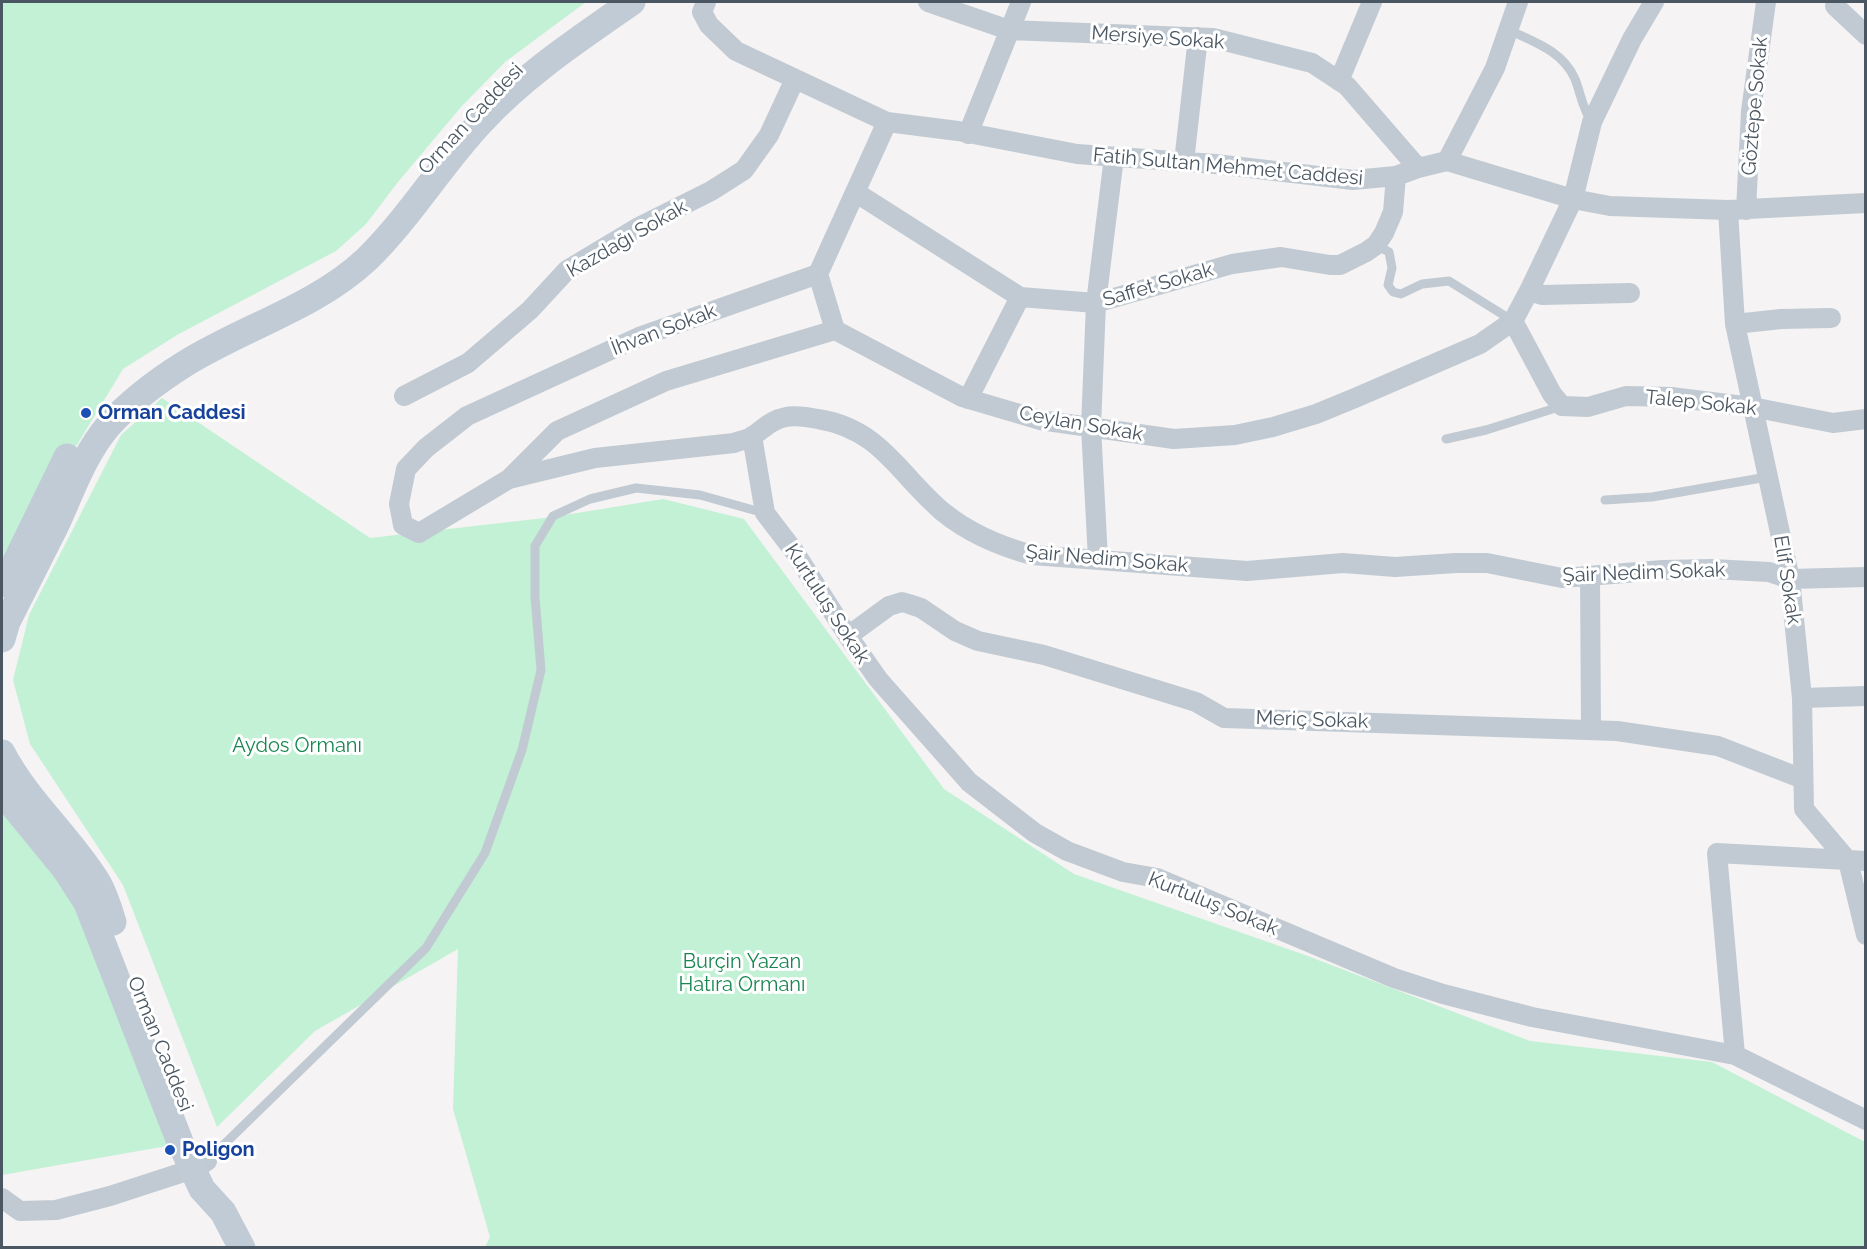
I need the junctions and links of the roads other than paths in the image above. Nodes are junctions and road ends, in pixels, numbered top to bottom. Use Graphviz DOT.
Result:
graph roads {
  1 [pos="610,2"];
  2 [pos="632,2"];
  3 [pos="706,2"];
  4 [pos="928,2"];
  5 [pos="1021,2"];
  6 [pos="1372,2"];
  7 [pos="1518,2"];
  8 [pos="1654,2"];
  9 [pos="1766,2"];
  10 [pos="1835,6"];
  11 [pos="1009,30"];
  12 [pos="1509,30"];
  13 [pos="1866,35"];
  14 [pos="1198,37"];
  15 [pos="795,79"];
  16 [pos="1339,81"];
  17 [pos="887,122"];
  18 [pos="1592,122"];
  19 [pos="968,134"];
  20 [pos="1114,157"];
  21 [pos="1447,161"];
  22 [pos="1184,162"];
  23 [pos="1418,168"];
  24 [pos="1396,176"];
  25 [pos="855,192"];
  26 [pos="1573,198"];
  27 [pos="1866,203"];
  28 [pos="1737,210"];
  29 [pos="1376,244"];
  30 [pos="818,274"];
  31 [pos="1529,291"];
  32 [pos="1630,293"];
  33 [pos="1020,297"];
  34 [pos="1095,303"];
  35 [pos="1831,318"];
  36 [pos="1513,321"];
  37 [pos="1735,324"];
  38 [pos="836,330"];
  39 [pos="404,396"];
  40 [pos="968,399"];
  41 [pos="1562,406"];
  42 [pos="1752,407"];
  43 [pos="1866,419"];
  44 [pos="1091,427"];
  45 [pos="752,436"];
  46 [pos="1446,439"];
  47 [pos="1767,477"];
  48 [pos="509,479"];
  49 [pos="1605,500"];
  50 [pos="399,504"];
  51 [pos="765,513"];
  52 [pos="1098,559"];
  53 [pos="1590,576"];
  54 [pos="1866,577"];
  55 [pos="1790,579"];
  56 [pos="2,593"];
  57 [pos="848,636"];
  58 [pos="2,639"];
  59 [pos="1866,696"];
  60 [pos="1802,698"];
  61 [pos="1591,729"];
  62 [pos="2,753"];
  63 [pos="1803,779"];
  64 [pos="2,792"];
  65 [pos="1857,861"];
  66 [pos="1866,935"];
  67 [pos="1735,1055"];
  68 [pos="1866,1120"];
  69 [pos="200,1165"];
  70 [pos="2,1198"];
  71 [pos="242,1248"];
  1 -- 56 [label="street, Orman Caddesi"];
  2 -- 58 [label="street, Orman Caddesi"];
  3 -- 15 [label="street, Fatih Sultan Mehmet Caddesi"];
  4 -- 11 [label="street, Mersiye Sokak"];
  5 -- 11 [label="street"];
  6 -- 16 [label="street"];
  7 -- 12 [label="street"];
  8 -- 18 [label="street, Ceylan Sokak"];
  9 -- 28 [label="street, Göztepe Sokak"];
  10 -- 13 [label="street"];
  11 -- 14 [label="street, Mersiye Sokak"];
  11 -- 19 [label="street"];
  12 -- 18 [label="lane"];
  12 -- 21 [label="street"];
  14 -- 16 [label="street, Mersiye Sokak"];
  14 -- 22 [label="street"];
  15 -- 17 [label="street, Fatih Sultan Mehmet Caddesi"];
  15 -- 39 [label="street, Kazdağı Sokak"];
  16 -- 23 [label="street, Mersiye Sokak"];
  17 -- 19 [label="street, Fatih Sultan Mehmet Caddesi"];
  17 -- 25 [label="street"];
  18 -- 26 [label="street, Ceylan Sokak"];
  19 -- 20 [label="street, Fatih Sultan Mehmet Caddesi"];
  20 -- 22 [label="street, Fatih Sultan Mehmet Caddesi"];
  20 -- 34 [label="street"];
  21 -- 23 [label="street, Fatih Sultan Mehmet Caddesi"];
  21 -- 26 [label="street, Fatih Sultan Mehmet Caddesi"];
  22 -- 24 [label="street, Fatih Sultan Mehmet Caddesi"];
  23 -- 24 [label="street, Fatih Sultan Mehmet Caddesi"];
  24 -- 29 [label="street"];
  25 -- 30 [label="street"];
  25 -- 33 [label="street, Saffet Sokak"];
  26 -- 28 [label="street, Fatih Sultan Mehmet Caddesi"];
  26 -- 31 [label="street, Ceylan Sokak"];
  27 -- 28 [label="street, Fatih Sultan Mehmet Caddesi"];
  28 -- 37 [label="street, Elif Sokak"];
  29 -- 34 [label="street, Saffet Sokak"];
  29 -- 36 [label="lane"];
  30 -- 38 [label="street"];
  30 -- 50 [label="street, İhvan Sokak"];
  31 -- 32 [label="street"];
  31 -- 36 [label="street, Ceylan Sokak"];
  33 -- 34 [label="street, Saffet Sokak"];
  33 -- 40 [label="street"];
  34 -- 44 [label="street"];
  35 -- 37 [label="street"];
  36 -- 41 [label="street"];
  36 -- 44 [label="street, Ceylan Sokak"];
  37 -- 42 [label="street, Elif Sokak"];
  38 -- 40 [label="street, Ceylan Sokak"];
  38 -- 48 [label="street"];
  40 -- 44 [label="street, Ceylan Sokak"];
  41 -- 42 [label="street, Talep Sokak"];
  41 -- 46 [label="lane"];
  42 -- 43 [label="street, Talep Sokak"];
  42 -- 47 [label="street, Elif Sokak"];
  44 -- 52 [label="street"];
  45 -- 48 [label="street, Şair Nedim Sokak"];
  45 -- 51 [label="street, Kurtuluş Sokak"];
  45 -- 52 [label="street, Şair Nedim Sokak"];
  47 -- 49 [label="lane"];
  47 -- 55 [label="street, Elif Sokak"];
  48 -- 50 [label="street, Şair Nedim Sokak"];
  51 -- 57 [label="street, Kurtuluş Sokak"];
  51 -- 69 [label="lane"];
  52 -- 53 [label="street, Şair Nedim Sokak"];
  53 -- 55 [label="street, Şair Nedim Sokak"];
  53 -- 61 [label="street"];
  54 -- 55 [label="street, Şair Nedim Sokak"];
  55 -- 60 [label="street, Elif Sokak"];
  57 -- 61 [label="street, Meriç Sokak"];
  57 -- 67 [label="street, Kurtuluş Sokak"];
  59 -- 60 [label="street"];
  60 -- 63 [label="street, Elif Sokak"];
  61 -- 63 [label="street, Meriç Sokak"];
  62 -- 69 [label="street, Orman Caddesi"];
  63 -- 65 [label="street, Elif Sokak"];
  64 -- 69 [label="street, Orman Caddesi"];
  65 -- 66 [label="street, Elif Sokak"];
  65 -- 67 [label="street"];
  67 -- 68 [label="street, Kurtuluş Sokak"];
  69 -- 70 [label="street"];
  69 -- 71 [label="street, Orman Caddesi"];
}
